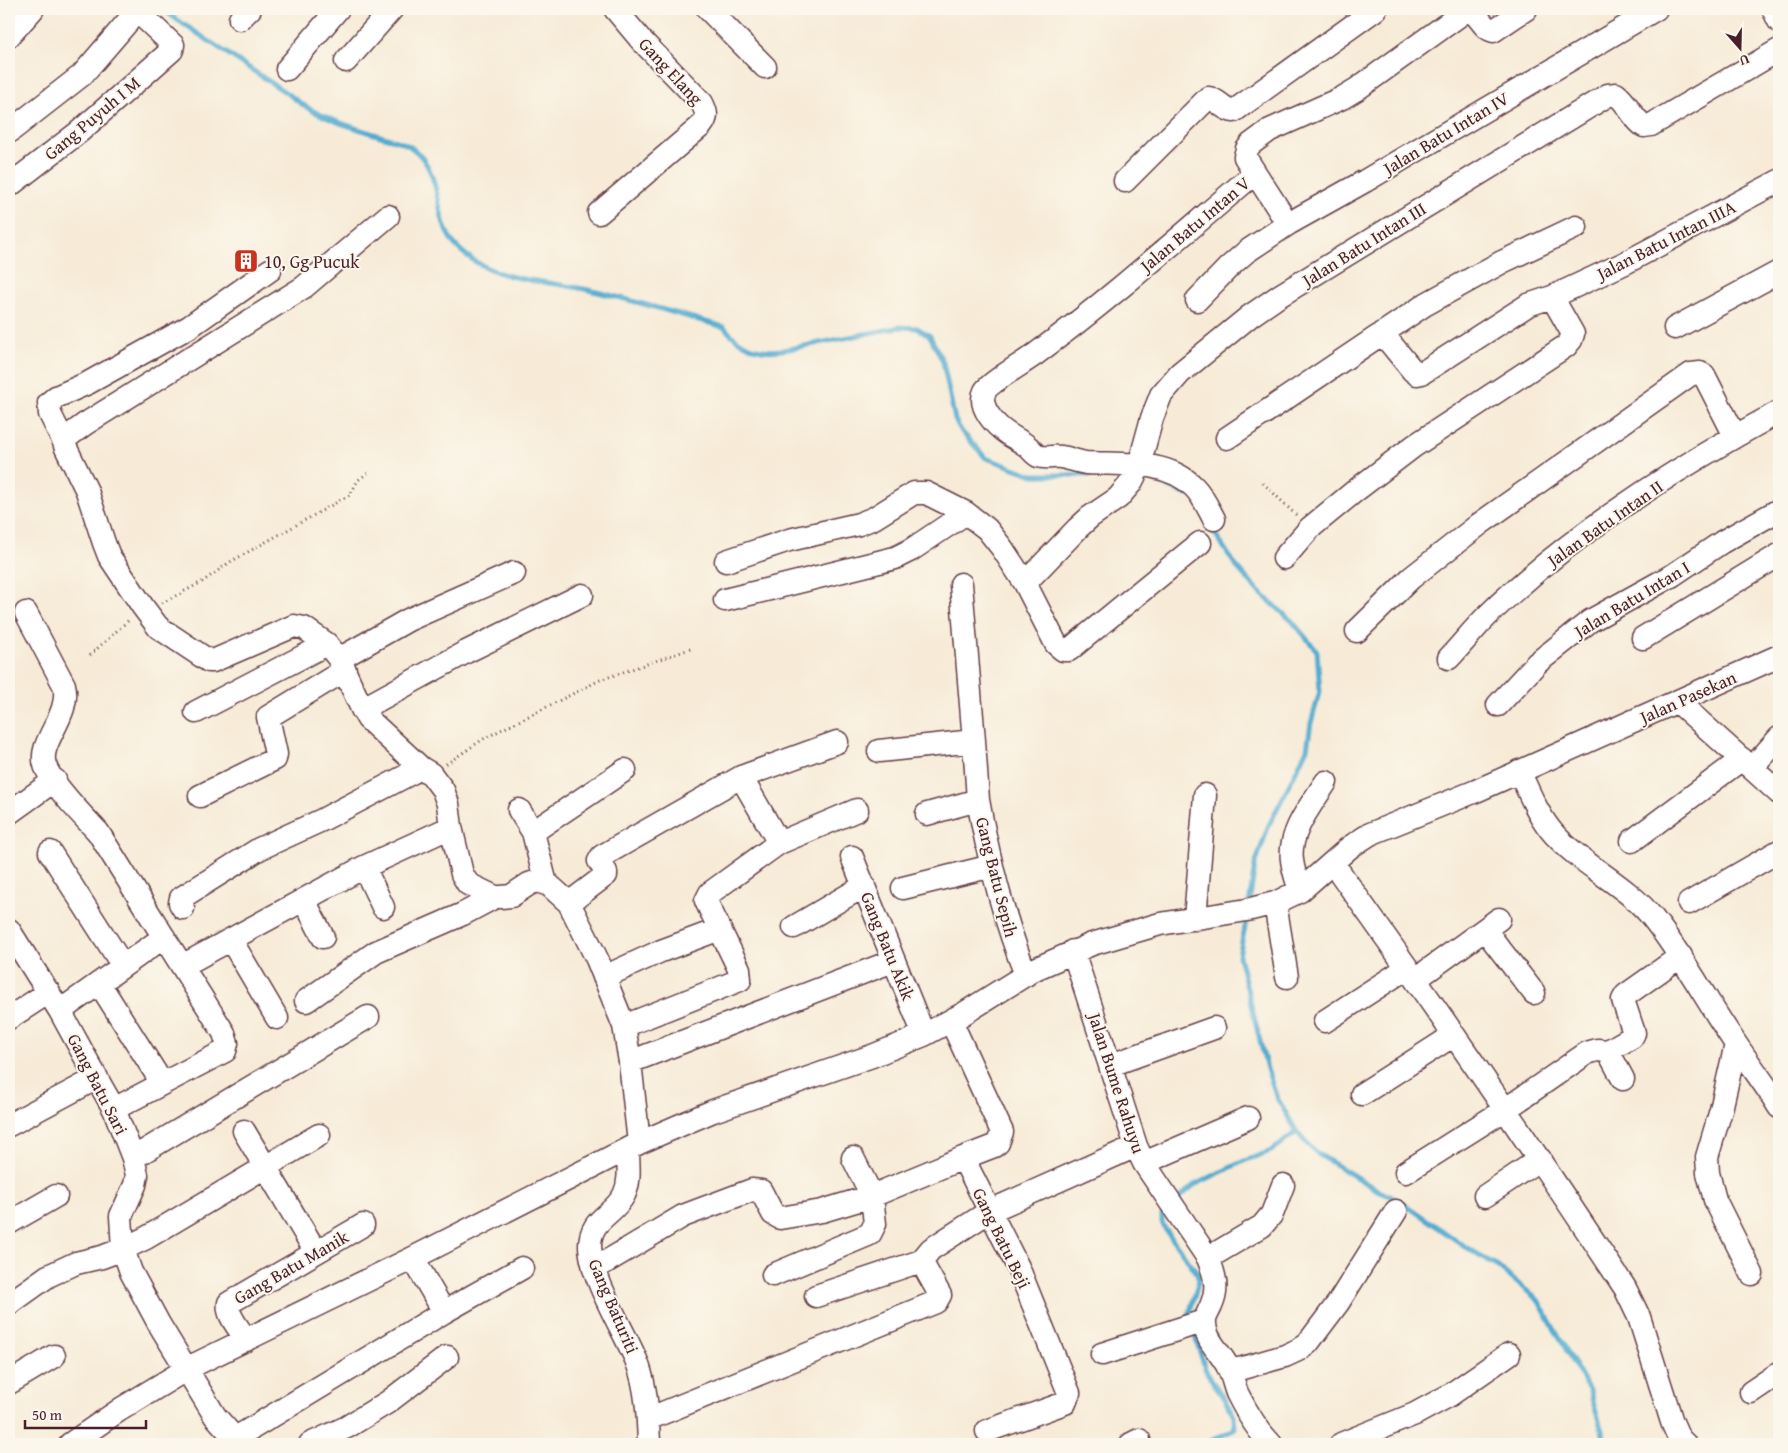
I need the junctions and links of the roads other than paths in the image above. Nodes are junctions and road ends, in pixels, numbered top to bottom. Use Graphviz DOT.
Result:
graph roads {
  1 [pos="33,9"];
  2 [pos="338,9"];
  3 [pos="392,9"];
  4 [pos="615,9"];
  5 [pos="708,9"];
  6 [pos="1376,9"];
  7 [pos="1526,9"];
  8 [pos="1656,9"];
  9 [pos="1773,9"];
  10 [pos="136,10"];
  11 [pos="1779,22"];
  12 [pos="9,36"];
  13 [pos="1779,50"];
  14 [pos="346,61"];
  15 [pos="765,68"];
  16 [pos="287,69"];
  17 [pos="9,132"];
  18 [pos="1256,173"];
  19 [pos="1124,181"];
  20 [pos="1779,181"];
  21 [pos="9,186"];
  22 [pos="599,212"];
  23 [pos="388,216"];
  24 [pos="1288,224"];
  25 [pos="1576,227"];
  26 [pos="270,270"];
  27 [pos="1779,272"];
  28 [pos="1552,296"];
  29 [pos="1197,300"];
  30 [pos="1675,328"];
  31 [pos="1382,333"];
  32 [pos="1779,412"];
  33 [pos="1735,436"];
  34 [pos="1227,438"];
  35 [pos="64,442"];
  36 [pos="1136,472"];
  37 [pos="1779,510"];
  38 [pos="966,513"];
  39 [pos="1214,519"];
  40 [pos="1200,543"];
  41 [pos="1779,555"];
  42 [pos="1284,558"];
  43 [pos="726,561"];
  44 [pos="514,573"];
  45 [pos="1025,583"];
  46 [pos="961,584"];
  47 [pos="582,595"];
  48 [pos="725,600"];
  49 [pos="26,614"];
  50 [pos="1357,631"];
  51 [pos="1643,638"];
  52 [pos="1779,656"];
  53 [pos="337,658"];
  54 [pos="1449,658"];
  55 [pos="1678,702"];
  56 [pos="1498,705"];
  57 [pos="362,709"];
  58 [pos="196,712"];
  59 [pos="1779,738"];
  60 [pos="974,741"];
  61 [pos="837,742"];
  62 [pos="879,751"];
  63 [pos="1747,763"];
  64 [pos="624,770"];
  65 [pos="426,771"];
  66 [pos="1519,771"];
  67 [pos="50,773"];
  68 [pos="741,777"];
  69 [pos="1326,782"];
  70 [pos="1779,792"];
  71 [pos="1206,795"];
  72 [pos="200,796"];
  73 [pos="978,800"];
  74 [pos="519,810"];
  75 [pos="857,810"];
  76 [pos="10,813"];
  77 [pos="927,814"];
  78 [pos="451,827"];
  79 [pos="533,832"];
  80 [pos="1632,841"];
  81 [pos="779,843"];
  82 [pos="1779,851"];
  83 [pos="50,852"];
  84 [pos="852,857"];
  85 [pos="1333,863"];
  86 [pos="992,866"];
  87 [pos="364,868"];
  88 [pos="546,884"];
  89 [pos="864,886"];
  90 [pos="903,888"];
  91 [pos="1300,891"];
  92 [pos="495,897"];
  93 [pos="304,900"];
  94 [pos="569,903"];
  95 [pos="1275,903"];
  96 [pos="1689,903"];
  97 [pos="383,907"];
  98 [pos="183,908"];
  99 [pos="1195,919"];
  100 [pos="794,927"];
  101 [pos="720,929"];
  102 [pos="9,930"];
  103 [pos="164,937"];
  104 [pos="323,937"];
  105 [pos="231,940"];
  106 [pos="1073,951"];
  107 [pos="1680,956"];
  108 [pos="893,961"];
  109 [pos="124,966"];
  110 [pos="182,966"];
  111 [pos="1412,973"];
  112 [pos="1026,975"];
  113 [pos="604,977"];
  114 [pos="1287,977"];
  115 [pos="99,983"];
  116 [pos="49,992"];
  117 [pos="1534,993"];
  118 [pos="306,1001"];
  119 [pos="60,1011"];
  120 [pos="368,1017"];
  121 [pos="9,1018"];
  122 [pos="277,1018"];
  123 [pos="951,1021"];
  124 [pos="1325,1021"];
  125 [pos="624,1026"];
  126 [pos="1214,1028"];
  127 [pos="1454,1034"];
  128 [pos="924,1035"];
  129 [pos="1736,1044"];
  130 [pos="1608,1051"];
  131 [pos="630,1062"];
  132 [pos="1111,1065"];
  133 [pos="96,1078"];
  134 [pos="1623,1079"];
  135 [pos="162,1083"];
  136 [pos="1362,1094"];
  137 [pos="1779,1107"];
  138 [pos="1506,1109"];
  139 [pos="114,1110"];
  140 [pos="1248,1118"];
  141 [pos="9,1125"];
  142 [pos="244,1131"];
  143 [pos="319,1135"];
  144 [pos="633,1146"];
  145 [pos="1140,1154"];
  146 [pos="133,1158"];
  147 [pos="853,1158"];
  148 [pos="962,1158"];
  149 [pos="1540,1159"];
  150 [pos="264,1168"];
  151 [pos="1406,1172"];
  152 [pos="1283,1185"];
  153 [pos="56,1196"];
  154 [pos="872,1196"];
  155 [pos="1485,1196"];
  156 [pos="990,1211"];
  157 [pos="1396,1211"];
  158 [pos="9,1223"];
  159 [pos="363,1225"];
  160 [pos="123,1250"];
  161 [pos="316,1252"];
  162 [pos="413,1258"];
  163 [pos="1208,1258"];
  164 [pos="921,1261"];
  165 [pos="522,1268"];
  166 [pos="594,1269"];
  167 [pos="1752,1274"];
  168 [pos="773,1275"];
  169 [pos="816,1296"];
  170 [pos="9,1304"];
  171 [pos="444,1312"];
  172 [pos="1204,1321"];
  173 [pos="246,1340"];
  174 [pos="1102,1354"];
  175 [pos="1509,1354"];
  176 [pos="54,1356"];
  177 [pos="447,1357"];
  178 [pos="1228,1367"];
  179 [pos="190,1368"];
  180 [pos="1779,1373"];
  181 [pos="9,1383"];
  182 [pos="1751,1392"];
  183 [pos="648,1419"];
  184 [pos="987,1430"];
  185 [pos="84,1440"];
  186 [pos="1263,1441"];
  187 [pos="242,1442"];
  188 [pos="310,1444"];
  189 [pos="649,1444"];
  190 [pos="1341,1444"];
  191 [pos="1685,1444"];
  1 -- 12 [label="street"];
  2 -- 16 [label="street"];
  3 -- 14 [label="street"];
  4 -- 22 [label="street, Gang Elang"];
  5 -- 15 [label="street"];
  6 -- 19 [label="street"];
  7 -- 18 [label="street, Jalan Batu Intan V"];
  8 -- 24 [label="street, Jalan Batu Intan IV"];
  9 -- 11 [label="street"];
  10 -- 17 [label="street"];
  10 -- 21 [label="street, Gang Puyuh I M"];
  13 -- 36 [label="street, Jalan Batu Intan III"];
  18 -- 24 [label="street"];
  18 -- 36 [label="street, Jalan Batu Intan V"];
  20 -- 28 [label="street, Jalan Batu Intan IIIA"];
  23 -- 35 [label="street"];
  24 -- 29 [label="street, Jalan Batu Intan IV"];
  25 -- 31 [label="street"];
  26 -- 35 [label="street"];
  27 -- 30 [label="street"];
  28 -- 31 [label="street, Jalan Batu Intan IIIA"];
  28 -- 42 [label="street"];
  31 -- 34 [label="street"];
  32 -- 33 [label="street, Jalan Batu Intan II"];
  33 -- 50 [label="street"];
  33 -- 54 [label="street, Jalan Batu Intan II"];
  35 -- 53 [label="street"];
  36 -- 39 [label="street"];
  36 -- 45 [label="street, Jalan Batu Intan III"];
  37 -- 56 [label="street, Jalan Batu Intan I"];
  38 -- 43 [label="street"];
  38 -- 45 [label="street"];
  38 -- 48 [label="street"];
  40 -- 45 [label="street"];
  41 -- 51 [label="street"];
  44 -- 53 [label="street"];
  46 -- 60 [label="street"];
  47 -- 57 [label="street"];
  49 -- 67 [label="street"];
  52 -- 55 [label="street, Jalan Pasekan"];
  53 -- 57 [label="street"];
  53 -- 58 [label="street"];
  53 -- 72 [label="street"];
  55 -- 63 [label="street"];
  55 -- 66 [label="street, Jalan Pasekan"];
  57 -- 65 [label="street"];
  59 -- 63 [label="street"];
  60 -- 62 [label="street"];
  60 -- 73 [label="street"];
  61 -- 68 [label="street"];
  63 -- 70 [label="street"];
  63 -- 80 [label="street"];
  64 -- 79 [label="street"];
  65 -- 78 [label="street"];
  65 -- 98 [label="street"];
  66 -- 85 [label="street, Jalan Pasekan"];
  66 -- 107 [label="street"];
  67 -- 76 [label="street"];
  67 -- 103 [label="street"];
  68 -- 81 [label="street"];
  68 -- 94 [label="street"];
  69 -- 91 [label="street"];
  71 -- 99 [label="street"];
  73 -- 77 [label="street, Gang Batu Sepih"];
  73 -- 86 [label="street, Gang Batu Sepih"];
  74 -- 79 [label="street"];
  75 -- 81 [label="street"];
  78 -- 87 [label="street"];
  78 -- 92 [label="street"];
  79 -- 88 [label="street"];
  81 -- 101 [label="street"];
  82 -- 96 [label="street"];
  83 -- 109 [label="street"];
  84 -- 89 [label="street, Gang Batu Akik"];
  85 -- 91 [label="street, Jalan Pasekan"];
  85 -- 111 [label="street"];
  86 -- 90 [label="street"];
  86 -- 112 [label="street, Gang Batu Sepih"];
  87 -- 93 [label="street"];
  87 -- 97 [label="street"];
  88 -- 92 [label="street"];
  88 -- 94 [label="street"];
  89 -- 100 [label="street"];
  89 -- 108 [label="street, Gang Batu Akik"];
  91 -- 95 [label="street, Jalan Pasekan"];
  92 -- 118 [label="street"];
  93 -- 104 [label="street"];
  93 -- 105 [label="street"];
  94 -- 113 [label="street, Gang Baturiti"];
  95 -- 99 [label="street, Jalan Pasekan"];
  95 -- 114 [label="street"];
  99 -- 106 [label="street, Jalan Pasekan"];
  101 -- 113 [label="street"];
  101 -- 125 [label="street"];
  102 -- 116 [label="street, Gang Batu Sari"];
  103 -- 109 [label="street"];
  103 -- 110 [label="street"];
  105 -- 110 [label="street"];
  105 -- 122 [label="street"];
  106 -- 112 [label="street, Jalan Pasekan"];
  106 -- 132 [label="street, Jalan Bume Rahuyu"];
  107 -- 129 [label="street"];
  107 -- 130 [label="street"];
  108 -- 128 [label="street, Gang Batu Akik"];
  108 -- 131 [label="street"];
  109 -- 115 [label="street"];
  110 -- 135 [label="street"];
  111 -- 117 [label="street"];
  111 -- 124 [label="street"];
  111 -- 127 [label="street"];
  112 -- 123 [label="street, Jalan Pasekan"];
  113 -- 125 [label="street, Gang Baturiti"];
  115 -- 119 [label="street"];
  115 -- 135 [label="street"];
  116 -- 119 [label="street, Gang Batu Sari"];
  116 -- 121 [label="street"];
  119 -- 133 [label="street, Gang Batu Sari"];
  120 -- 146 [label="street"];
  123 -- 128 [label="street, Jalan Pasekan"];
  123 -- 148 [label="street"];
  125 -- 131 [label="street, Gang Baturiti"];
  126 -- 132 [label="street"];
  127 -- 136 [label="street"];
  127 -- 138 [label="street"];
  128 -- 144 [label="street, Jalan Pasekan"];
  129 -- 137 [label="street"];
  129 -- 167 [label="street"];
  130 -- 134 [label="street"];
  130 -- 138 [label="street"];
  131 -- 144 [label="street, Gang Baturiti"];
  132 -- 145 [label="street, Jalan Bume Rahuyu"];
  133 -- 139 [label="street, Gang Batu Sari"];
  133 -- 141 [label="street"];
  135 -- 139 [label="street"];
  138 -- 149 [label="street"];
  138 -- 151 [label="street"];
  139 -- 146 [label="street, Gang Batu Sari"];
  140 -- 145 [label="street"];
  142 -- 150 [label="street"];
  143 -- 150 [label="street"];
  144 -- 162 [label="street, Jalan Pasekan"];
  144 -- 166 [label="street, Gang Baturiti"];
  145 -- 156 [label="street"];
  145 -- 163 [label="street, Jalan Bume Rahuyu"];
  146 -- 160 [label="street, Gang Batu Sari"];
  147 -- 154 [label="street"];
  148 -- 154 [label="street"];
  148 -- 156 [label="street, Gang Batu Beji"];
  149 -- 155 [label="street"];
  149 -- 191 [label="street"];
  150 -- 160 [label="street"];
  150 -- 161 [label="street"];
  152 -- 163 [label="street"];
  153 -- 158 [label="street"];
  154 -- 166 [label="street"];
  154 -- 168 [label="street"];
  156 -- 164 [label="street"];
  156 -- 184 [label="street, Gang Batu Beji"];
  157 -- 178 [label="street"];
  159 -- 161 [label="street, Gang Batu Manik"];
  160 -- 170 [label="street"];
  160 -- 179 [label="street, Gang Batu Sari"];
  161 -- 173 [label="street, Gang Batu Manik"];
  162 -- 171 [label="street"];
  162 -- 173 [label="street, Jalan Pasekan"];
  163 -- 172 [label="street, Jalan Bume Rahuyu"];
  164 -- 169 [label="street"];
  164 -- 183 [label="street"];
  165 -- 171 [label="street"];
  166 -- 183 [label="street, Gang Baturiti"];
  171 -- 187 [label="street"];
  172 -- 174 [label="street"];
  172 -- 178 [label="street"];
  173 -- 179 [label="street, Jalan Pasekan"];
  175 -- 190 [label="street"];
  176 -- 181 [label="street"];
  177 -- 188 [label="street"];
  178 -- 186 [label="street"];
  179 -- 185 [label="street, Jalan Pasekan"];
  179 -- 187 [label="street, Gang Batu Sari"];
  180 -- 182 [label="street"];
  183 -- 189 [label="street, Gang Baturiti"];
}
